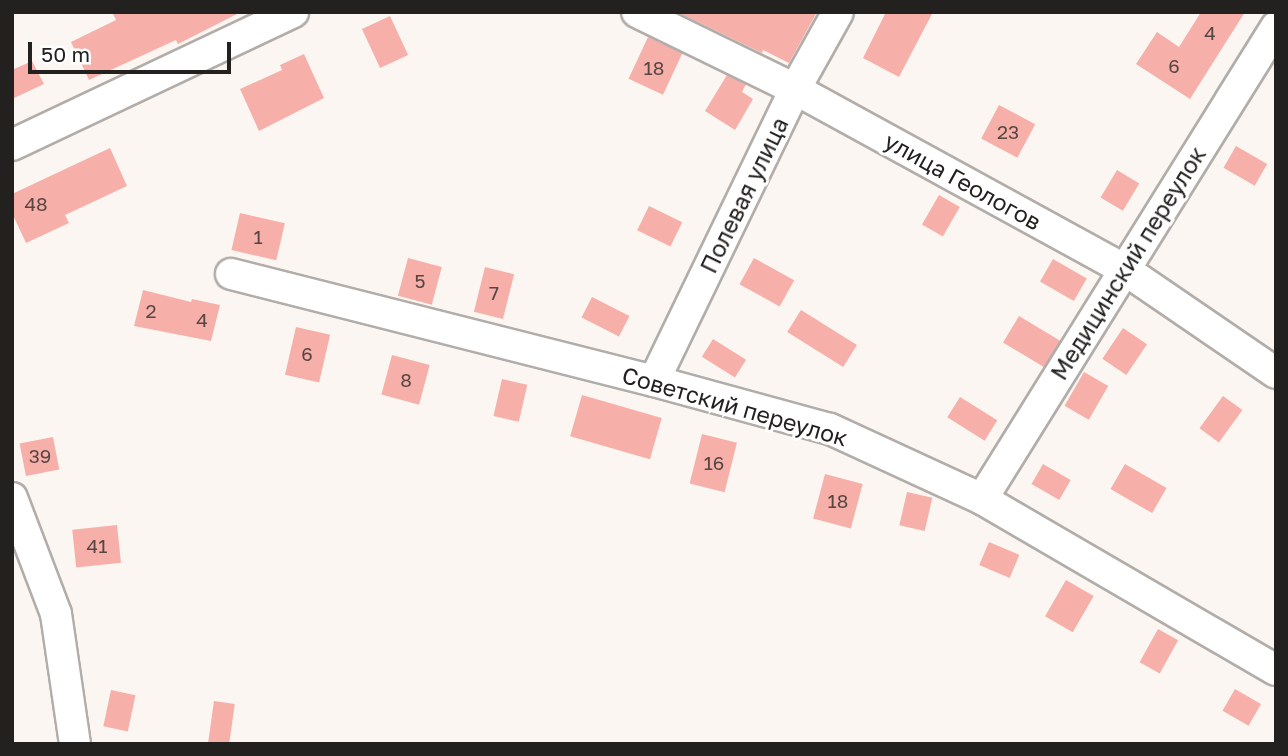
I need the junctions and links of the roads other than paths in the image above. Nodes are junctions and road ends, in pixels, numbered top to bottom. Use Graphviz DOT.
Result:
graph roads {
  1 [pos="293,12"];
  2 [pos="637,12"];
  3 [pos="838,12"];
  4 [pos="1276,27"];
  5 [pos="795,89"];
  6 [pos="12,145"];
  7 [pos="1124,269"];
  8 [pos="231,274"];
  9 [pos="1276,373"];
  10 [pos="654,381"];
  11 [pos="12,498"];
  12 [pos="982,499"];
  13 [pos="1276,670"];
  14 [pos="75,744"];
  1 -- 6 [label="street"];
  2 -- 5 [label="street, улица Геологов"];
  3 -- 5 [label="street, Полевая улица"];
  4 -- 7 [label="street, Медицинский переулок"];
  5 -- 7 [label="street, улица Геологов"];
  5 -- 10 [label="street, Полевая улица"];
  7 -- 9 [label="street, улица Геологов"];
  7 -- 12 [label="street, Медицинский переулок"];
  8 -- 10 [label="street, Советский переулок"];
  10 -- 12 [label="street, Советский переулок"];
  11 -- 14 [label="street"];
  12 -- 13 [label="street, Советский переулок"];
}
